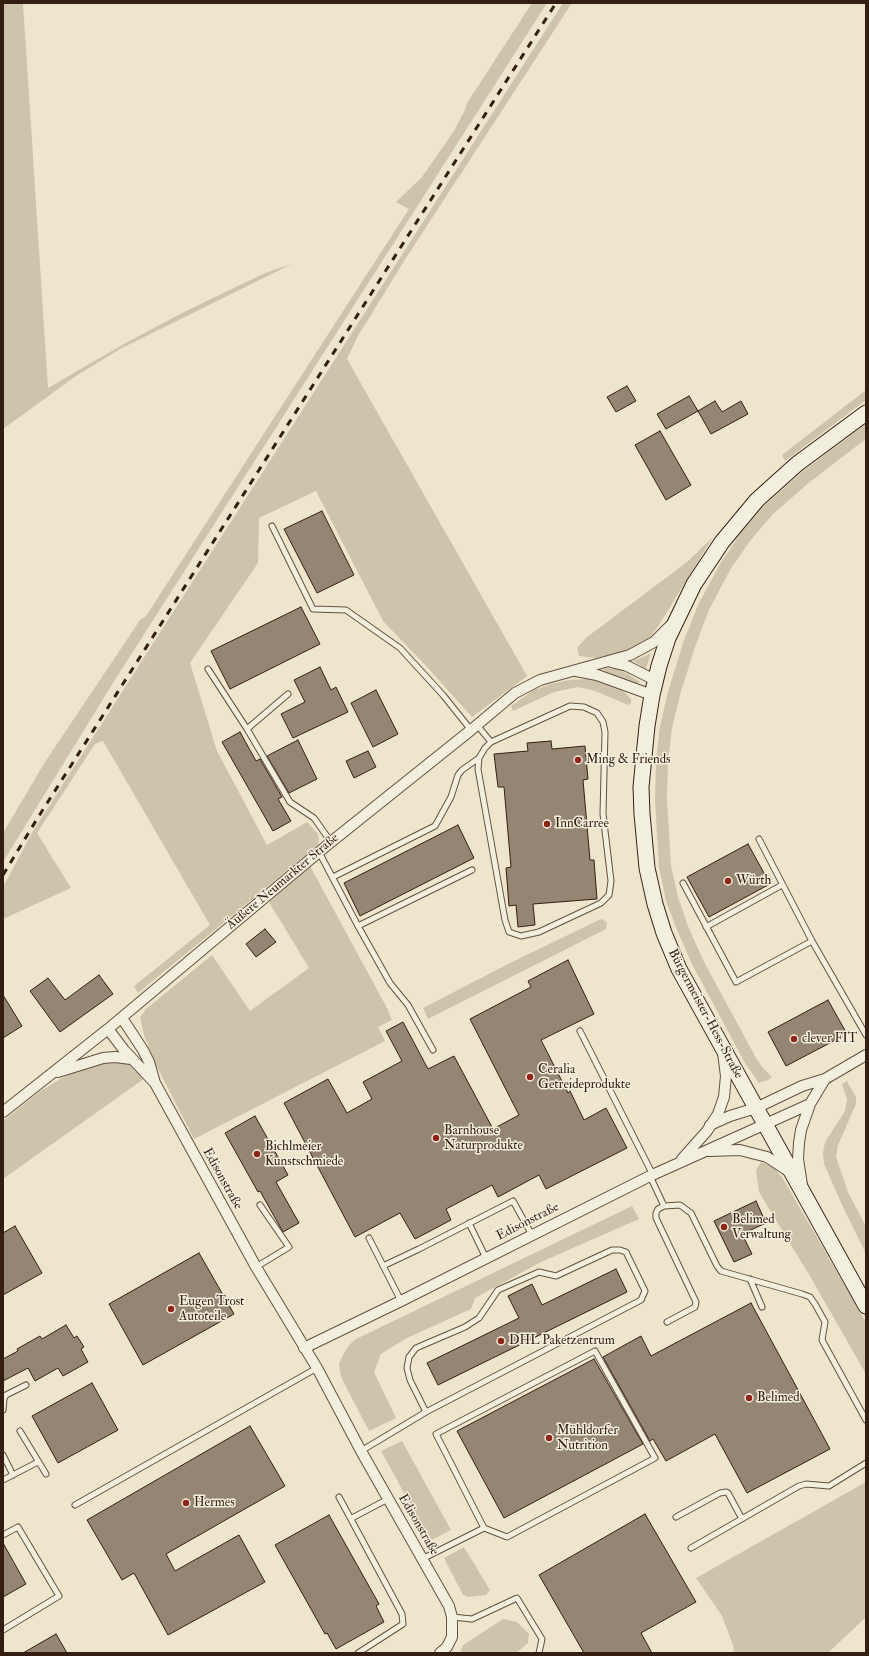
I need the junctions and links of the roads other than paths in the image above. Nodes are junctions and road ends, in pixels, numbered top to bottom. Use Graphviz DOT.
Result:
graph roads {
  1 [pos="866,412"];
  2 [pos="272,526"];
  3 [pos="678,616"];
  4 [pos="607,662"];
  5 [pos="208,669"];
  6 [pos="574,671"];
  7 [pos="656,680"];
  8 [pos="288,694"];
  9 [pos="652,695"];
  10 [pos="474,728"];
  11 [pos="247,729"];
  12 [pos="491,742"];
  13 [pos="479,758"];
  14 [pos="759,839"];
  15 [pos="331,842"];
  16 [pos="319,852"];
  17 [pos="472,870"];
  18 [pos="332,877"];
  19 [pos="683,883"];
  20 [pos="782,886"];
  21 [pos="358,926"];
  22 [pos="706,927"];
  23 [pos="812,941"];
  24 [pos="122,1018"];
  25 [pos="108,1029"];
  26 [pos="580,1031"];
  27 [pos="866,1035"];
  28 [pos="722,1048"];
  29 [pos="433,1050"];
  30 [pos="866,1055"];
  31 [pos="133,1061"];
  32 [pos="51,1075"];
  33 [pos="825,1079"];
  34 [pos="155,1083"];
  35 [pos="810,1104"];
  36 [pos="756,1108"];
  37 [pos="3,1112"];
  38 [pos="765,1124"];
  39 [pos="710,1126"];
  40 [pos="703,1152"];
  41 [pos="680,1162"];
  42 [pos="792,1173"];
  43 [pos="651,1175"];
  44 [pos="803,1193"];
  45 [pos="260,1205"];
  46 [pos="664,1206"];
  47 [pos="469,1223"];
  48 [pos="532,1235"];
  49 [pos="369,1238"];
  50 [pos="486,1258"];
  51 [pos="383,1266"];
  52 [pos="256,1267"];
  53 [pos="750,1279"];
  54 [pos="401,1301"];
  55 [pos="866,1306"];
  56 [pos="762,1307"];
  57 [pos="667,1322"];
  58 [pos="304,1348"];
  59 [pos="317,1368"];
  60 [pos="26,1385"];
  61 [pos="3,1410"];
  62 [pos="426,1412"];
  63 [pos="866,1420"];
  64 [pos="20,1431"];
  65 [pos="361,1451"];
  66 [pos="3,1455"];
  67 [pos="38,1462"];
  68 [pos="866,1463"];
  69 [pos="46,1474"];
  70 [pos="13,1475"];
  71 [pos="3,1480"];
  72 [pos="339,1497"];
  73 [pos="388,1499"];
  74 [pos="75,1505"];
  75 [pos="676,1517"];
  76 [pos="352,1518"];
  77 [pos="742,1519"];
  78 [pos="484,1528"];
  79 [pos="3,1534"];
  80 [pos="692,1548"];
  81 [pos="422,1559"];
  82 [pos="452,1617"];
  83 [pos="3,1630"];
  84 [pos="446,1651"];
  85 [pos="358,1653"];
  86 [pos="539,1653"];
  1 -- 3 [label="main road, Äußere Neumarkter Straße"];
  2 -- 10 [label="lane"];
  3 -- 4 [label="street, Äußere Neumarkter Straße"];
  3 -- 7 [label="main road, Äußere Neumarkter Straße"];
  4 -- 6 [label="street, Äußere Neumarkter Straße"];
  4 -- 7 [label="street, Äußere Neumarkter Straße"];
  5 -- 11 [label="lane"];
  6 -- 9 [label="street, Äußere Neumarkter Straße"];
  6 -- 10 [label="street, Äußere Neumarkter Straße"];
  7 -- 9 [label="main road, Äußere Neumarkter Straße"];
  8 -- 11 [label="lane"];
  9 -- 28 [label="main road, Bürgermeister-Hess-Straße"];
  10 -- 12 [label="lane"];
  10 -- 15 [label="street, Äußere Neumarkter Straße"];
  11 -- 15 [label="lane"];
  12 -- 13 [label="lane"];
  12 -- 13 [label="lane"];
  13 -- 18 [label="lane"];
  14 -- 20 [label="lane"];
  15 -- 16 [label="street, Äußere Neumarkter Straße"];
  16 -- 18 [label="lane"];
  16 -- 24 [label="street, Äußere Neumarkter Straße"];
  17 -- 21 [label="lane"];
  18 -- 21 [label="lane"];
  19 -- 22 [label="lane"];
  20 -- 22 [label="lane"];
  20 -- 23 [label="lane"];
  21 -- 29 [label="lane"];
  22 -- 23 [label="lane"];
  23 -- 27 [label="lane"];
  24 -- 25 [label="street, Äußere Neumarkter Straße"];
  24 -- 34 [label="street, Edisonstraße"];
  25 -- 31 [label="street, Edisonstraße"];
  25 -- 32 [label="street, Äußere Neumarkter Straße"];
  26 -- 43 [label="lane"];
  28 -- 36 [label="main road, Bürgermeister-Hess-Straße"];
  28 -- 39 [label="street"];
  30 -- 33 [label="street"];
  31 -- 32 [label="street"];
  31 -- 34 [label="street, Edisonstraße"];
  32 -- 37 [label="street, Äußere Neumarkter Straße"];
  33 -- 35 [label="street"];
  33 -- 36 [label="street"];
  34 -- 52 [label="street, Edisonstraße"];
  35 -- 38 [label="street, Edisonstraße"];
  35 -- 44 [label="street"];
  36 -- 38 [label="main road, Bürgermeister-Hess-Straße"];
  36 -- 39 [label="street"];
  38 -- 40 [label="street, Edisonstraße"];
  38 -- 42 [label="main road, Bürgermeister-Hess-Straße"];
  39 -- 41 [label="street"];
  40 -- 41 [label="street, Edisonstraße"];
  40 -- 42 [label="street"];
  41 -- 43 [label="street, Edisonstraße"];
  42 -- 44 [label="main road, Bürgermeister-Hess-Straße"];
  43 -- 46 [label="lane"];
  43 -- 48 [label="street, Edisonstraße"];
  44 -- 55 [label="main road, Bürgermeister-Hess-Straße"];
  45 -- 52 [label="lane"];
  46 -- 53 [label="lane"];
  46 -- 57 [label="lane"];
  47 -- 48 [label="lane"];
  47 -- 50 [label="lane"];
  47 -- 51 [label="lane"];
  48 -- 50 [label="street, Edisonstraße"];
  49 -- 51 [label="lane"];
  50 -- 54 [label="street, Edisonstraße"];
  51 -- 54 [label="lane"];
  52 -- 58 [label="street, Edisonstraße"];
  53 -- 56 [label="lane"];
  53 -- 63 [label="lane"];
  54 -- 58 [label="street, Edisonstraße"];
  58 -- 59 [label="street, Edisonstraße"];
  59 -- 65 [label="street, Edisonstraße"];
  59 -- 74 [label="lane"];
  60 -- 61 [label="lane"];
  62 -- 62 [label="lane"];
  62 -- 65 [label="lane"];
  64 -- 67 [label="lane"];
  65 -- 73 [label="street, Edisonstraße"];
  66 -- 70 [label="lane"];
  67 -- 69 [label="lane"];
  67 -- 70 [label="lane"];
  68 -- 77 [label="lane"];
  70 -- 71 [label="lane"];
  72 -- 76 [label="lane"];
  73 -- 76 [label="lane"];
  73 -- 81 [label="street, Edisonstraße"];
  75 -- 77 [label="lane"];
  76 -- 85 [label="lane"];
  77 -- 80 [label="lane"];
  78 -- 78 [label="lane"];
  78 -- 81 [label="lane"];
  79 -- 83 [label="lane"];
  81 -- 82 [label="street, Edisonstraße"];
  82 -- 84 [label="street, Edisonstraße"];
  82 -- 86 [label="lane"];
}
